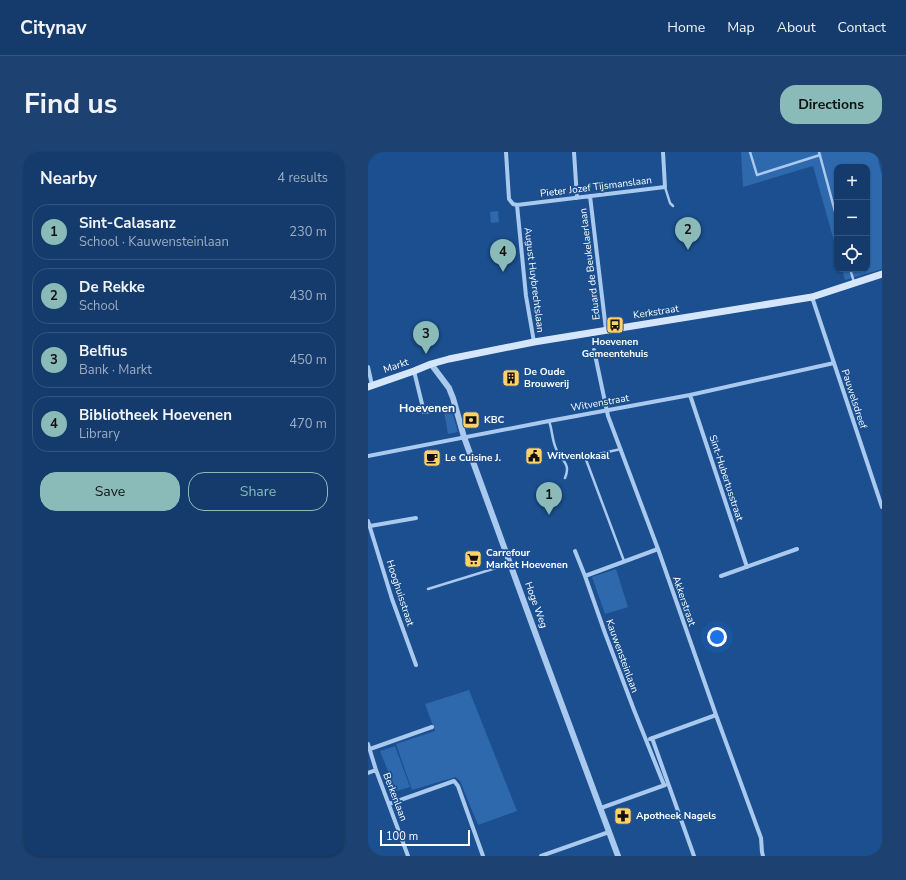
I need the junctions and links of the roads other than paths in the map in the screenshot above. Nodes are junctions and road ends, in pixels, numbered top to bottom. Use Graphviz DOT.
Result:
graph roads {
  1 [pos="506,152"];
  2 [pos="574,152"];
  3 [pos="664,152"];
  4 [pos="750,152"];
  5 [pos="820,154"];
  6 [pos="665,187"];
  7 [pos="590,196"];
  8 [pos="577,198"];
  9 [pos="517,205"];
  10 [pos="673,206"];
  11 [pos="834,208"];
  12 [pos="851,272"];
  13 [pos="882,274"];
  14 [pos="854,283"];
  15 [pos="812,296"];
  16 [pos="606,330"];
  17 [pos="534,342"];
  18 [pos="594,350"];
  19 [pos="834,363"];
  20 [pos="431,364"];
  21 [pos="368,367"];
  22 [pos="414,371"];
  23 [pos="370,386"];
  24 [pos="690,395"];
  25 [pos="456,406"];
  26 [pos="607,410"];
  27 [pos="549,421"];
  28 [pos="464,437"];
  29 [pos="621,450"];
  30 [pos="368,456"];
  31 [pos="566,478"];
  32 [pos="882,507"];
  33 [pos="416,518"];
  34 [pos="368,521"];
  35 [pos="370,526"];
  36 [pos="797,549"];
  37 [pos="658,550"];
  38 [pos="575,551"];
  39 [pos="624,562"];
  40 [pos="510,564"];
  41 [pos="747,567"];
  42 [pos="585,576"];
  43 [pos="721,576"];
  44 [pos="428,588"];
  45 [pos="416,664"];
  46 [pos="716,715"];
  47 [pos="432,727"];
  48 [pos="652,738"];
  49 [pos="646,740"];
  50 [pos="368,744"];
  51 [pos="370,750"];
  52 [pos="376,770"];
  53 [pos="368,773"];
  54 [pos="669,784"];
  55 [pos="664,785"];
  56 [pos="389,804"];
  57 [pos="601,808"];
  58 [pos="609,832"];
  59 [pos="408,856"];
  60 [pos="482,856"];
  61 [pos="541,856"];
  62 [pos="618,856"];
  63 [pos="694,856"];
  64 [pos="763,856"];
  1 -- 9 [label="street, August Huybrechtslaan"];
  2 -- 8 [label="street, Eduard de Beukelaerlaan"];
  3 -- 6 [label="street, Pieter Jozef Tijsmanslaan"];
  4 -- 5 [label="lane"];
  5 -- 11 [label="lane"];
  6 -- 7 [label="street, Pieter Jozef Tijsmanslaan"];
  6 -- 10 [label="lane"];
  7 -- 8 [label="street, Pieter Jozef Tijsmanslaan"];
  7 -- 16 [label="street, Eduard de Beukelaerlaan"];
  8 -- 9 [label="street, Pieter Jozef Tijsmanslaan"];
  9 -- 17 [label="street, August Huybrechtslaan"];
  12 -- 14 [label="lane"];
  13 -- 14 [label="main road, Kerkstraat"];
  14 -- 15 [label="main road, Kerkstraat"];
  15 -- 16 [label="main road, Kerkstraat"];
  15 -- 19 [label="street, Pauwelsdreef"];
  16 -- 17 [label="main road, Kerkstraat"];
  17 -- 20 [label="main road, Kerkstraat"];
  18 -- 26 [label="street, Akkerstraat"];
  19 -- 24 [label="street, Witvenstraat"];
  19 -- 32 [label="street, Pauwelsdreef"];
  20 -- 22 [label="main road, Markt"];
  20 -- 25 [label="street, Hoge Weg"];
  21 -- 23 [label="street"];
  22 -- 23 [label="main road, Markt"];
  22 -- 25 [label="street"];
  24 -- 26 [label="street, Witvenstraat"];
  24 -- 41 [label="street, Sint-Hubertusstraat"];
  25 -- 28 [label="street, Hoge Weg"];
  26 -- 27 [label="street, Witvenstraat"];
  26 -- 29 [label="street, Akkerstraat"];
  27 -- 28 [label="street, Witvenstraat"];
  27 -- 31 [label="lane"];
  28 -- 30 [label="street, Witvenstraat"];
  28 -- 40 [label="street, Hoge Weg"];
  29 -- 37 [label="street, Akkerstraat"];
  29 -- 39 [label="lane"];
  33 -- 35 [label="street"];
  34 -- 35 [label="street, Hooghuisstraat"];
  35 -- 45 [label="street, Hooghuisstraat"];
  36 -- 41 [label="street"];
  37 -- 39 [label="street"];
  37 -- 46 [label="street, Akkerstraat"];
  38 -- 42 [label="street, Kauwensteinlaan"];
  39 -- 42 [label="street"];
  40 -- 44 [label="lane"];
  40 -- 57 [label="street, Hoge Weg"];
  41 -- 43 [label="street"];
  42 -- 49 [label="street, Kauwensteinlaan"];
  46 -- 48 [label="street"];
  46 -- 64 [label="street, Akkerstraat"];
  47 -- 51 [label="street"];
  48 -- 49 [label="street"];
  48 -- 54 [label="street"];
  49 -- 55 [label="street, Kauwensteinlaan"];
  50 -- 51 [label="street, Berkenlaan"];
  51 -- 52 [label="street, Berkenlaan"];
  52 -- 53 [label="street"];
  52 -- 56 [label="street, Berkenlaan"];
  54 -- 55 [label="street"];
  54 -- 63 [label="street"];
  55 -- 57 [label="street"];
  56 -- 59 [label="street, Berkenlaan"];
  56 -- 60 [label="street"];
  57 -- 58 [label="street, Hoge Weg"];
  58 -- 61 [label="street"];
  58 -- 62 [label="street, Hoge Weg"];
}
